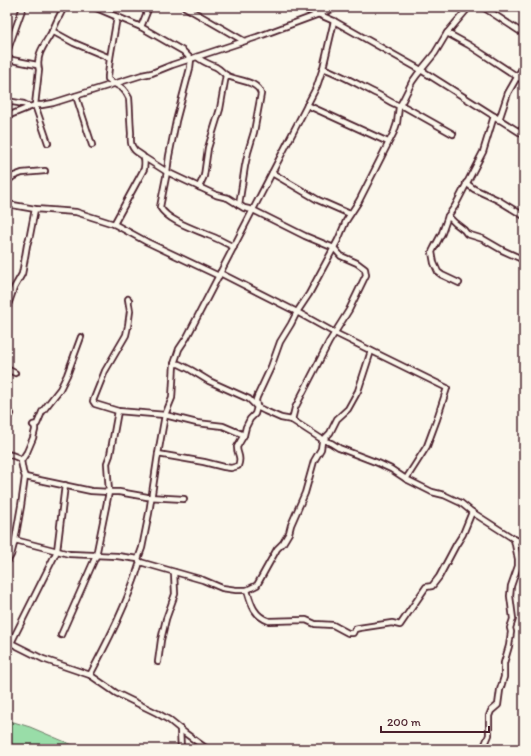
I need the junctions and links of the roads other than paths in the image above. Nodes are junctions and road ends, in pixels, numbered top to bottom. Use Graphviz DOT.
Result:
graph roads {
  1 [pos="23,7"];
  2 [pos="64,7"];
  3 [pos="94,7"];
  4 [pos="149,7"];
  5 [pos="185,7"];
  6 [pos="298,7"];
  7 [pos="338,7"];
  8 [pos="469,7"];
  9 [pos="483,7"];
  10 [pos="105,9"];
  11 [pos="318,14"];
  12 [pos="117,17"];
  13 [pos="334,21"];
  14 [pos="140,27"];
  15 [pos="52,31"];
  16 [pos="448,33"];
  17 [pos="524,34"];
  18 [pos="9,38"];
  19 [pos="244,41"];
  20 [pos="7,52"];
  21 [pos="110,58"];
  22 [pos="194,58"];
  23 [pos="7,59"];
  24 [pos="37,65"];
  25 [pos="524,65"];
  26 [pos="323,68"];
  27 [pos="421,70"];
  28 [pos="226,75"];
  29 [pos="518,77"];
  30 [pos="524,81"];
  31 [pos="114,84"];
  32 [pos="76,96"];
  33 [pos="7,101"];
  34 [pos="307,105"];
  35 [pos="33,106"];
  36 [pos="399,107"];
  37 [pos="494,116"];
  38 [pos="7,117"];
  39 [pos="500,120"];
  40 [pos="453,134"];
  41 [pos="524,135"];
  42 [pos="388,142"];
  43 [pos="48,143"];
  44 [pos="92,144"];
  45 [pos="145,158"];
  46 [pos="45,171"];
  47 [pos="167,172"];
  48 [pos="272,173"];
  49 [pos="7,182"];
  50 [pos="466,183"];
  51 [pos="200,187"];
  52 [pos="7,190"];
  53 [pos="7,204"];
  54 [pos="239,205"];
  55 [pos="35,209"];
  56 [pos="253,210"];
  57 [pos="350,214"];
  58 [pos="448,216"];
  59 [pos="524,216"];
  60 [pos="114,224"];
  61 [pos="234,247"];
  62 [pos="334,248"];
  63 [pos="524,260"];
  64 [pos="219,275"];
  65 [pos="459,283"];
  66 [pos="129,300"];
  67 [pos="7,308"];
  68 [pos="297,312"];
  69 [pos="335,333"];
  70 [pos="82,337"];
  71 [pos="371,351"];
  72 [pos="174,364"];
  73 [pos="7,369"];
  74 [pos="15,373"];
  75 [pos="257,407"];
  76 [pos="118,411"];
  77 [pos="165,415"];
  78 [pos="292,420"];
  79 [pos="244,434"];
  80 [pos="323,440"];
  81 [pos="7,454"];
  82 [pos="158,454"];
  83 [pos="21,461"];
  84 [pos="25,477"];
  85 [pos="406,480"];
  86 [pos="65,485"];
  87 [pos="109,492"];
  88 [pos="151,497"];
  89 [pos="184,499"];
  90 [pos="472,512"];
  91 [pos="514,539"];
  92 [pos="15,540"];
  93 [pos="524,543"];
  94 [pos="57,551"];
  95 [pos="96,556"];
  96 [pos="139,561"];
  97 [pos="7,562"];
  98 [pos="174,572"];
  99 [pos="247,590"];
  100 [pos="61,634"];
  101 [pos="9,642"];
  102 [pos="158,662"];
  103 [pos="90,675"];
  104 [pos="180,729"];
  105 [pos="181,749"];
  106 [pos="207,749"];
  107 [pos="483,749"];
  1 -- 18 [label="street"];
  2 -- 15 [label="street"];
  3 -- 10 [label="street"];
  4 -- 14 [label="street"];
  5 -- 19 [label="street"];
  6 -- 11 [label="street"];
  7 -- 11 [label="street"];
  8 -- 16 [label="street"];
  9 -- 17 [label="street"];
  10 -- 12 [label="street"];
  11 -- 13 [label="street"];
  11 -- 19 [label="street"];
  12 -- 14 [label="street"];
  12 -- 21 [label="street"];
  13 -- 26 [label="street"];
  13 -- 27 [label="street"];
  14 -- 22 [label="street"];
  15 -- 21 [label="street"];
  15 -- 24 [label="street"];
  16 -- 27 [label="street"];
  16 -- 29 [label="street"];
  18 -- 20 [label="street"];
  19 -- 22 [label="street"];
  21 -- 31 [label="street"];
  22 -- 28 [label="street"];
  22 -- 31 [label="street"];
  22 -- 47 [label="street"];
  23 -- 24 [label="street"];
  24 -- 35 [label="street"];
  25 -- 29 [label="street"];
  26 -- 34 [label="street"];
  26 -- 36 [label="street"];
  27 -- 36 [label="street"];
  27 -- 37 [label="street"];
  28 -- 51 [label="street"];
  28 -- 54 [label="street"];
  29 -- 30 [label="street"];
  29 -- 39 [label="street"];
  31 -- 32 [label="street"];
  31 -- 45 [label="street"];
  32 -- 35 [label="street"];
  32 -- 44 [label="street"];
  33 -- 35 [label="street"];
  34 -- 42 [label="street"];
  34 -- 48 [label="street"];
  35 -- 38 [label="street"];
  35 -- 43 [label="street"];
  36 -- 40 [label="street"];
  36 -- 42 [label="street"];
  37 -- 39 [label="street"];
  37 -- 50 [label="street"];
  39 -- 41 [label="street"];
  42 -- 57 [label="street"];
  45 -- 47 [label="street"];
  45 -- 60 [label="street"];
  46 -- 49 [label="street"];
  47 -- 51 [label="street"];
  47 -- 61 [label="street"];
  48 -- 56 [label="street"];
  48 -- 57 [label="street"];
  49 -- 52 [label="street"];
  50 -- 58 [label="street"];
  50 -- 59 [label="street"];
  51 -- 54 [label="street"];
  53 -- 55 [label="street"];
  54 -- 56 [label="street"];
  55 -- 60 [label="street"];
  55 -- 67 [label="street"];
  56 -- 61 [label="street"];
  56 -- 62 [label="street"];
  57 -- 62 [label="street"];
  58 -- 63 [label="street"];
  58 -- 65 [label="street"];
  60 -- 64 [label="street"];
  61 -- 64 [label="street"];
  62 -- 68 [label="street"];
  62 -- 69 [label="street"];
  64 -- 68 [label="street"];
  64 -- 72 [label="street"];
  66 -- 76 [label="street"];
  68 -- 69 [label="street"];
  68 -- 75 [label="street"];
  69 -- 71 [label="street"];
  69 -- 78 [label="street"];
  70 -- 83 [label="street"];
  71 -- 80 [label="street"];
  71 -- 85 [label="street"];
  72 -- 75 [label="street"];
  72 -- 77 [label="street"];
  73 -- 74 [label="street"];
  75 -- 78 [label="street"];
  75 -- 79 [label="street"];
  76 -- 77 [label="street"];
  76 -- 87 [label="street"];
  77 -- 79 [label="street"];
  77 -- 82 [label="street"];
  78 -- 80 [label="street"];
  79 -- 82 [label="street"];
  80 -- 85 [label="street"];
  80 -- 99 [label="street"];
  81 -- 83 [label="street"];
  82 -- 88 [label="street"];
  83 -- 84 [label="street"];
  84 -- 86 [label="street"];
  84 -- 92 [label="street"];
  85 -- 90 [label="street"];
  86 -- 87 [label="street"];
  86 -- 94 [label="street"];
  87 -- 88 [label="street"];
  87 -- 95 [label="street"];
  88 -- 89 [label="street"];
  88 -- 96 [label="street"];
  90 -- 91 [label="street"];
  90 -- 99 [label="street"];
  91 -- 93 [label="street"];
  91 -- 107 [label="street"];
  92 -- 94 [label="street"];
  92 -- 97 [label="street"];
  94 -- 95 [label="street"];
  94 -- 101 [label="street"];
  95 -- 96 [label="street"];
  95 -- 100 [label="street"];
  96 -- 98 [label="street"];
  96 -- 103 [label="street"];
  98 -- 99 [label="street"];
  98 -- 102 [label="street"];
  101 -- 103 [label="street"];
  103 -- 104 [label="street"];
  104 -- 105 [label="street"];
  104 -- 106 [label="street"];
}
